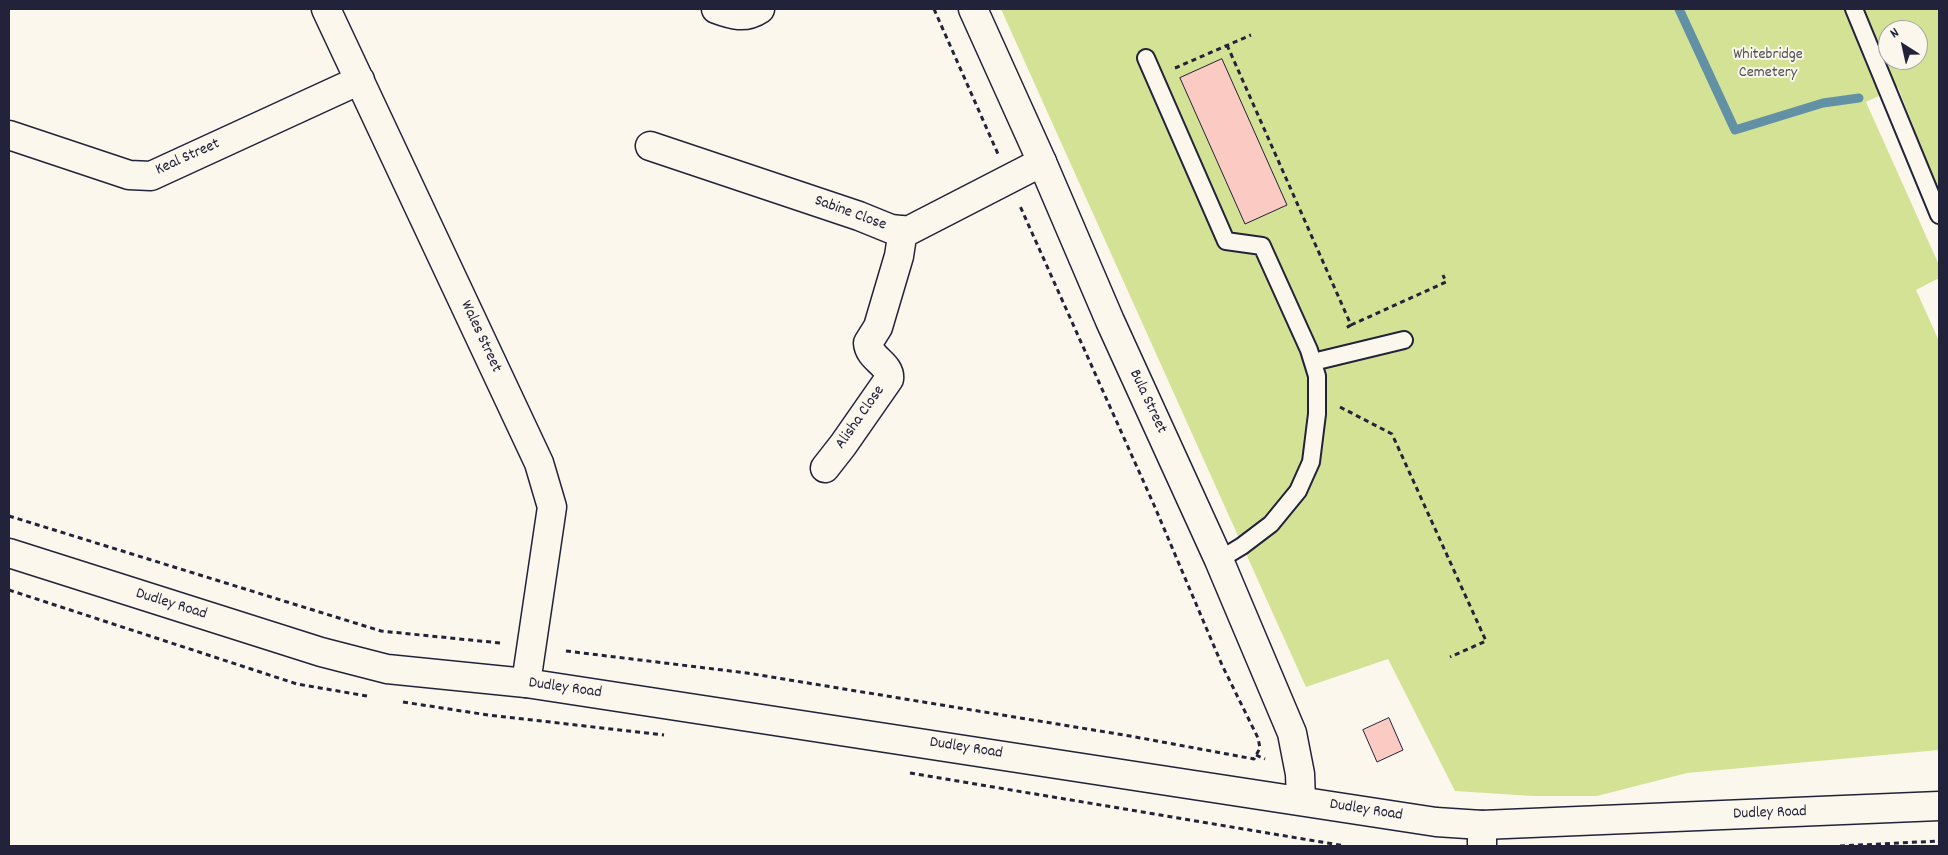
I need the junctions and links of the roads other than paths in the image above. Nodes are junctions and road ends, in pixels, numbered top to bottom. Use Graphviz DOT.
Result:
graph roads {
  1 [pos="326,9"];
  2 [pos="716,9"];
  3 [pos="760,9"];
  4 [pos="973,9"];
  5 [pos="1854,9"];
  6 [pos="1146,58"];
  7 [pos="360,80"];
  8 [pos="9,135"];
  9 [pos="650,146"];
  10 [pos="1042,162"];
  11 [pos="1935,194"];
  12 [pos="1939,215"];
  13 [pos="903,230"];
  14 [pos="1404,340"];
  15 [pos="1313,362"];
  16 [pos="825,468"];
  17 [pos="9,554"];
  18 [pos="1219,560"];
  19 [pos="526,683"];
  20 [pos="1301,800"];
  21 [pos="1939,806"];
  22 [pos="1482,836"];
  1 -- 7 [label="street, Wales Street"];
  2 -- 3 [label="street"];
  4 -- 10 [label="street, Bula Street"];
  5 -- 11 [label="lane"];
  6 -- 15 [label="lane"];
  7 -- 8 [label="street, Keal Street"];
  7 -- 19 [label="street, Wales Street"];
  9 -- 13 [label="street, Sabine Close"];
  10 -- 13 [label="street, Sabine Close"];
  10 -- 18 [label="street, Bula Street"];
  11 -- 12 [label="lane"];
  13 -- 16 [label="street, Alisha Close"];
  14 -- 15 [label="lane"];
  15 -- 18 [label="lane"];
  17 -- 19 [label="street, Dudley Road"];
  18 -- 20 [label="street, Bula Street"];
  19 -- 20 [label="street, Dudley Road"];
  20 -- 22 [label="street, Dudley Road"];
  21 -- 22 [label="street, Dudley Road"];
}
